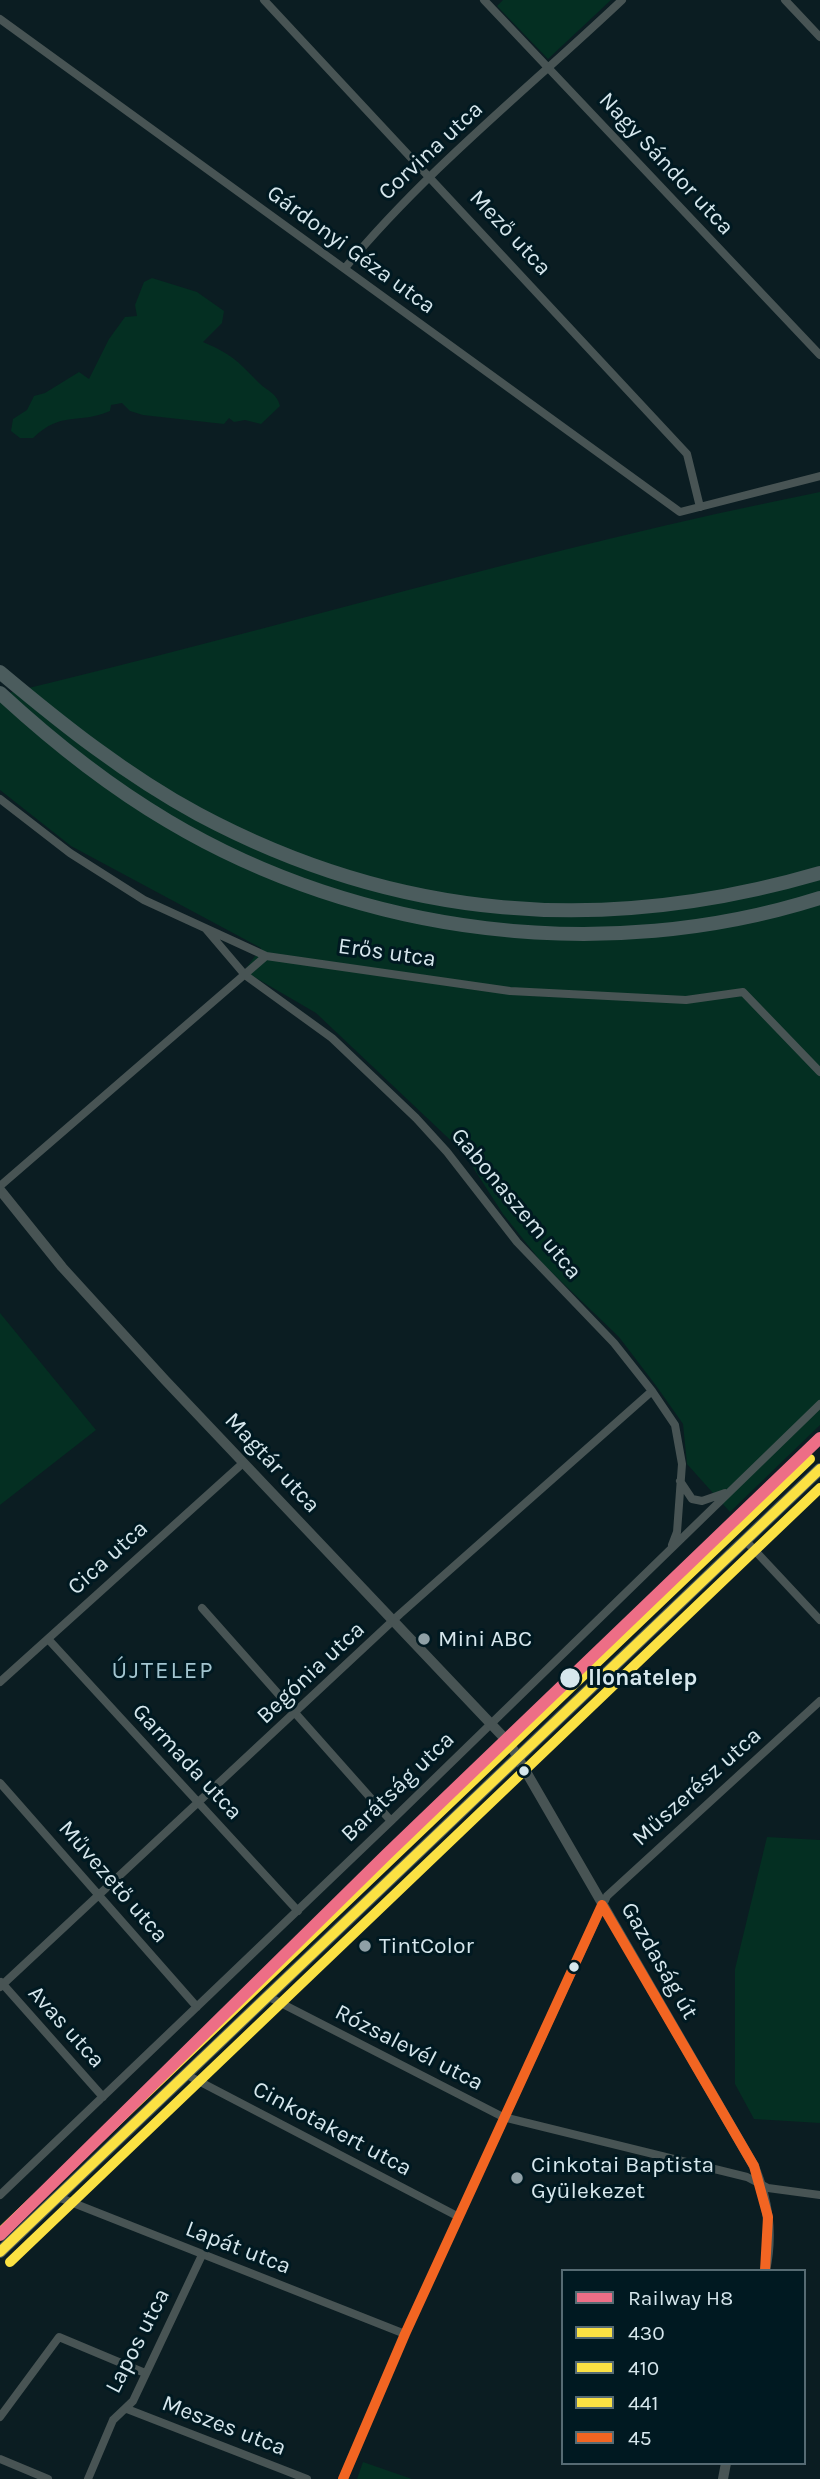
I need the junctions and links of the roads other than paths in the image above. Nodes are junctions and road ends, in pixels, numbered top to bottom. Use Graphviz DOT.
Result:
graph roads {
  1 [pos="264,0"];
  2 [pos="484,0"];
  3 [pos="622,0"];
  4 [pos="785,0"];
  5 [pos="0,19"];
  6 [pos="820,37"];
  7 [pos="550,69"];
  8 [pos="431,176"];
  9 [pos="345,268"];
  10 [pos="820,355"];
  11 [pos="820,476"];
  12 [pos="700,507"];
  13 [pos="0,672"];
  14 [pos="0,693"];
  15 [pos="0,799"];
  16 [pos="820,873"];
  17 [pos="820,898"];
  18 [pos="205,928"];
  19 [pos="266,956"];
  20 [pos="244,975"];
  21 [pos="820,1072"];
  22 [pos="0,1188"];
  23 [pos="652,1391"];
  24 [pos="820,1404"];
  25 [pos="243,1462"];
  26 [pos="820,1469"];
  27 [pos="680,1481"];
  28 [pos="729,1492"];
  29 [pos="745,1540"];
  30 [pos="671,1547"];
  31 [pos="202,1608"];
  32 [pos="820,1620"];
  33 [pos="393,1623"];
  34 [pos="48,1639"];
  35 [pos="0,1682"];
  36 [pos="820,1701"];
  37 [pos="296,1713"];
  38 [pos="488,1725"];
  39 [pos="519,1759"];
  40 [pos="0,1783"];
  41 [pos="199,1803"];
  42 [pos="391,1821"];
  43 [pos="99,1895"];
  44 [pos="602,1905"];
  45 [pos="298,1911"];
  46 [pos="1,1984"];
  47 [pos="269,1997"];
  48 [pos="197,2007"];
  49 [pos="187,2075"];
  50 [pos="103,2097"];
  51 [pos="503,2118"];
  52 [pos="762,2185"];
  53 [pos="820,2194"];
  54 [pos="0,2195"];
  55 [pos="58,2197"];
  56 [pos="458,2217"];
  57 [pos="0,2252"];
  58 [pos="202,2255"];
  59 [pos="765,2269"];
  60 [pos="405,2334"];
  61 [pos="145,2373"];
  62 [pos="127,2409"];
  63 [pos="0,2417"];
  64 [pos="0,2459"];
  65 [pos="48,2479"];
  66 [pos="88,2479"];
  67 [pos="307,2479"];
  68 [pos="342,2479"];
  1 -- 8 [label="street, Mező utca"];
  2 -- 7 [label="street, Nagy Sándor utca"];
  3 -- 7 [label="street, Corvina utca"];
  4 -- 6 [label="street"];
  5 -- 9 [label="street, Gárdonyi Géza utca"];
  7 -- 8 [label="street, Corvina utca"];
  7 -- 10 [label="street, Nagy Sándor utca"];
  8 -- 9 [label="street, Corvina utca"];
  8 -- 12 [label="street, Mező utca"];
  9 -- 12 [label="street, Gárdonyi Géza utca"];
  11 -- 12 [label="street"];
  13 -- 16 [label="highway"];
  14 -- 17 [label="highway"];
  15 -- 18 [label="street"];
  18 -- 19 [label="street"];
  18 -- 20 [label="street, Gabonaszem utca"];
  19 -- 20 [label="street"];
  19 -- 21 [label="street, Erős utca"];
  20 -- 22 [label="street"];
  20 -- 23 [label="street, Gabonaszem utca"];
  22 -- 25 [label="street, Magtár utca"];
  23 -- 27 [label="street, Gabonaszem utca"];
  23 -- 33 [label="street, Begónia utca"];
  24 -- 28 [label="street, Barátság utca"];
  25 -- 33 [label="street, Magtár utca"];
  25 -- 34 [label="street, Cica utca"];
  26 -- 29 [label="main road"];
  27 -- 28 [label="street"];
  27 -- 30 [label="street, Gabonaszem utca"];
  28 -- 30 [label="street, Barátság utca"];
  29 -- 32 [label="street"];
  29 -- 39 [label="main road"];
  30 -- 38 [label="street, Barátság utca"];
  31 -- 37 [label="street"];
  33 -- 37 [label="street, Begónia utca"];
  33 -- 38 [label="street, Magtár utca"];
  34 -- 35 [label="street, Cica utca"];
  34 -- 41 [label="street, Garmada utca"];
  36 -- 44 [label="street, Műszerész utca"];
  37 -- 41 [label="street, Begónia utca"];
  37 -- 42 [label="street"];
  38 -- 39 [label="street, Magtár utca"];
  38 -- 42 [label="street, Barátság utca"];
  39 -- 44 [label="street, Gazdaság út"];
  39 -- 47 [label="main road"];
  40 -- 43 [label="street, Művezető utca"];
  41 -- 43 [label="street, Begónia utca"];
  41 -- 45 [label="street, Garmada utca"];
  42 -- 45 [label="street, Barátság utca"];
  43 -- 46 [label="street, Begónia utca"];
  43 -- 48 [label="street, Művezető utca"];
  44 -- 51 [label="street, Műszerész utca"];
  44 -- 52 [label="street, Gazdaság út"];
  45 -- 48 [label="street, Barátság utca"];
  46 -- 50 [label="street, Avas utca"];
  47 -- 49 [label="main road"];
  47 -- 51 [label="street, Rózsalevél utca"];
  48 -- 50 [label="street, Barátság utca"];
  49 -- 55 [label="main road"];
  49 -- 56 [label="street, Cinkotakert utca"];
  50 -- 54 [label="street, Barátság utca"];
  51 -- 52 [label="street, Rózsalevél utca"];
  51 -- 56 [label="street, Műszerész utca"];
  52 -- 53 [label="street, Rózsalevél utca"];
  52 -- 59 [label="street, Gazdaság út"];
  55 -- 57 [label="main road"];
  55 -- 58 [label="street, Lapát utca"];
  56 -- 60 [label="street, Műszerész utca"];
  58 -- 60 [label="street, Lapát utca"];
  58 -- 61 [label="street, Lapos utca"];
  60 -- 68 [label="street, Műszerész utca"];
  61 -- 62 [label="street, Lapos utca"];
  61 -- 63 [label="street"];
  62 -- 66 [label="street, Lapos utca"];
  62 -- 67 [label="street, Meszes utca"];
  64 -- 65 [label="street"];
}
